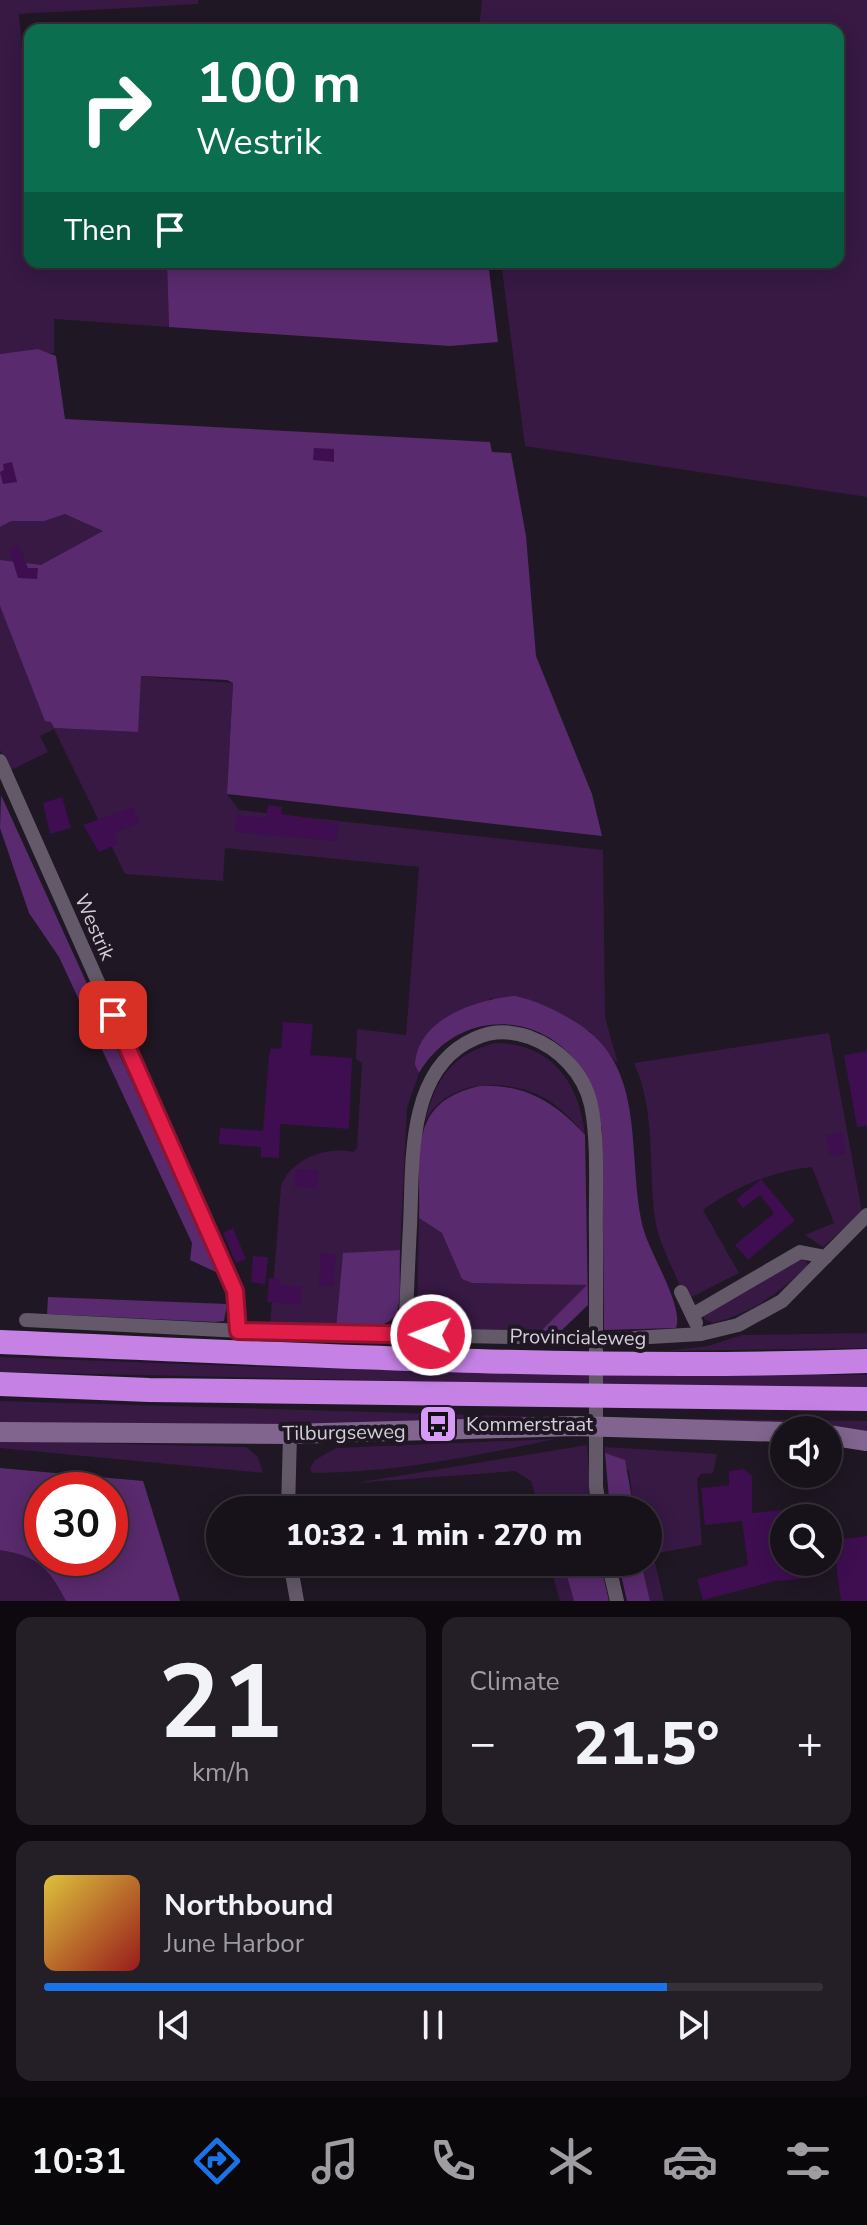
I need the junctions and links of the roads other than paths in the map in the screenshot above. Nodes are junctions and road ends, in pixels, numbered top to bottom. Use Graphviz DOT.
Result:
graph roads {
  1 [pos="0,761"];
  2 [pos="867,1215"];
  3 [pos="826,1257"];
  4 [pos="681,1292"];
  5 [pos="692,1315"];
  6 [pos="26,1320"];
  7 [pos="238,1331"];
  8 [pos="701,1334"];
  9 [pos="405,1335"];
  10 [pos="0,1342"];
  11 [pos="867,1361"];
  12 [pos="0,1384"];
  13 [pos="867,1399"];
  14 [pos="0,1432"];
  15 [pos="770,1432"];
  16 [pos="290,1434"];
  17 [pos="842,1437"];
  18 [pos="867,1441"];
  19 [pos="288,1496"];
  20 [pos="599,1496"];
  21 [pos="293,1576"];
  22 [pos="611,1576"];
  23 [pos="297,1601"];
  24 [pos="617,1601"];
  1 -- 7 [label="street, Westrik"];
  2 -- 3 [label="street"];
  3 -- 5 [label="street"];
  3 -- 8 [label="street"];
  4 -- 5 [label="street"];
  5 -- 8 [label="street"];
  6 -- 7 [label="street"];
  7 -- 9 [label="street"];
  8 -- 9 [label="street"];
  9 -- 20 [label="street"];
  10 -- 11 [label="highway, Provincialeweg"];
  12 -- 13 [label="highway"];
  14 -- 16 [label="street, Tilburgseweg"];
  15 -- 16 [label="street, Tilburgseweg"];
  16 -- 19 [label="street"];
  17 -- 18 [label="street"];
  21 -- 23 [label="street"];
  22 -- 24 [label="street"];
}
